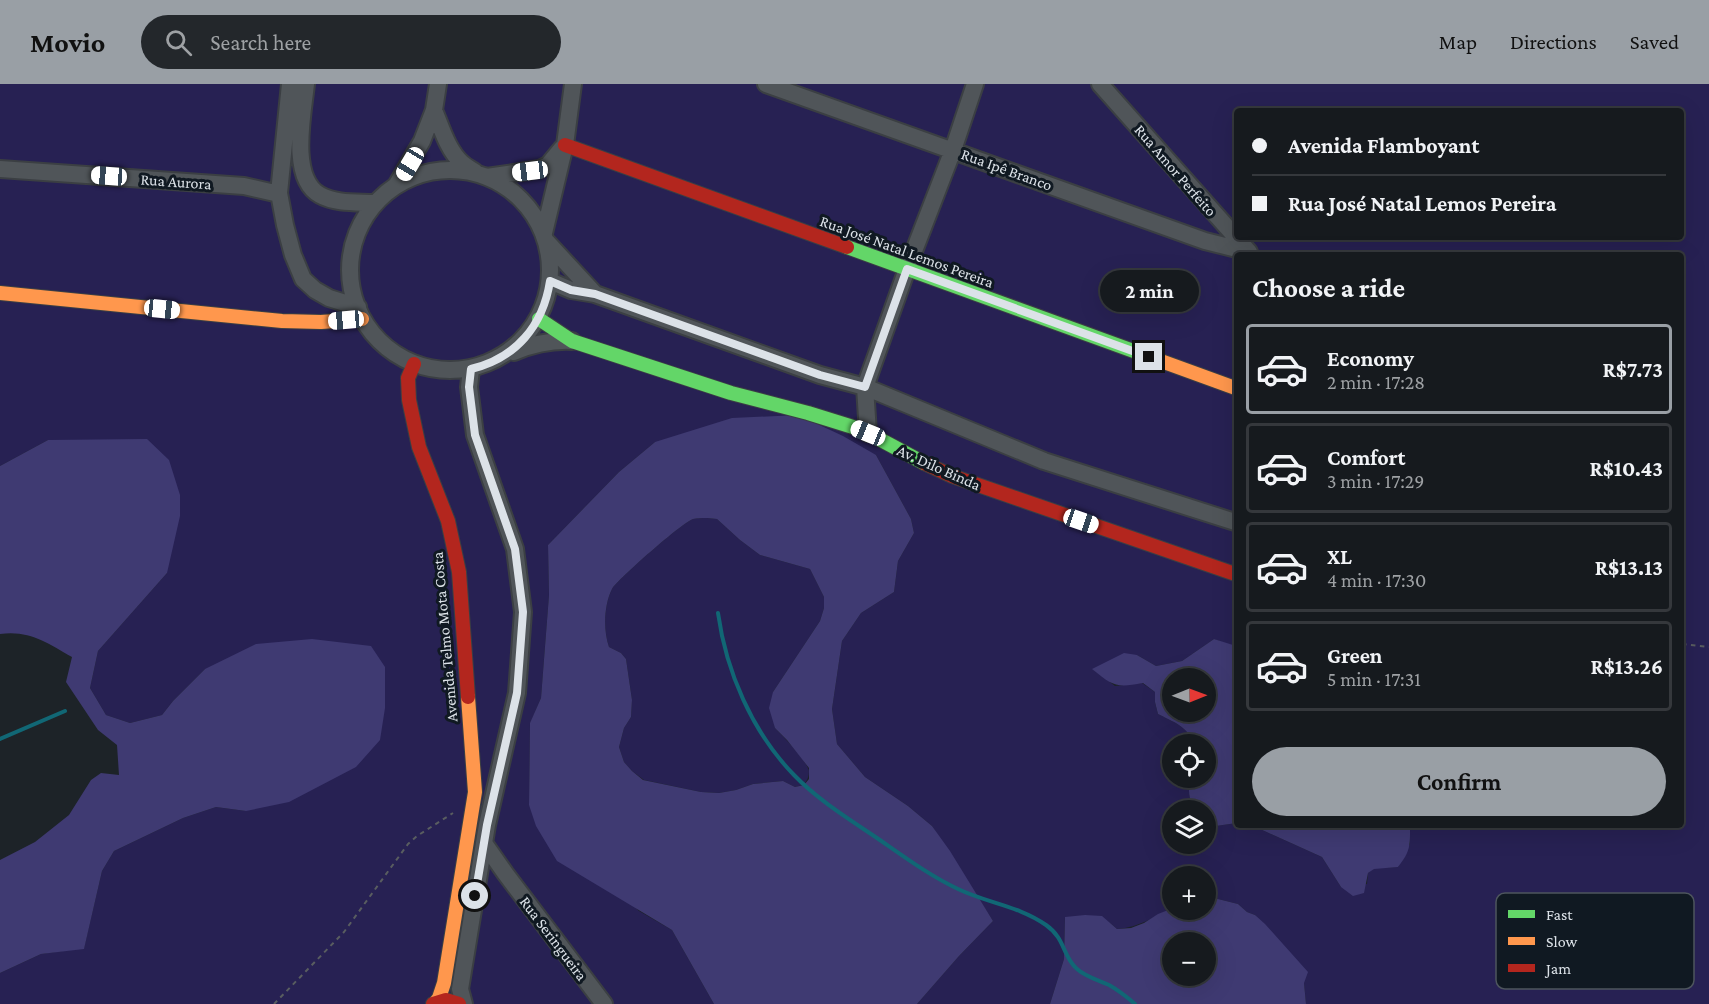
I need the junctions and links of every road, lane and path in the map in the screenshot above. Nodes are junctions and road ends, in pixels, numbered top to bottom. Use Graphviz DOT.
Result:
graph roads {
  1 [pos="290,84"];
  2 [pos="306,84"];
  3 [pos="438,84"];
  4 [pos="573,84"];
  5 [pos="766,84"];
  6 [pos="975,84"];
  7 [pos="1101,84"];
  8 [pos="434,110"];
  9 [pos="565,145"];
  10 [pos="953,150"];
  11 [pos="0,169"];
  12 [pos="483,175"];
  13 [pos="397,185"];
  14 [pos="279,194"];
  15 [pos="375,203"];
  16 [pos="1234,236"];
  17 [pos="545,237"];
  18 [pos="1238,240"];
  19 [pos="1243,252"];
  20 [pos="1248,252"];
  21 [pos="907,269"];
  22 [pos="550,281"];
  23 [pos="0,293"];
  24 [pos="595,294"];
  25 [pos="360,313"];
  26 [pos="539,319"];
  27 [pos="572,341"];
  28 [pos="504,355"];
  29 [pos="414,364"];
  30 [pos="471,369"];
  31 [pos="865,387"];
  32 [pos="1234,387"];
  33 [pos="868,433"];
  34 [pos="1234,522"];
  35 [pos="1234,574"];
  36 [pos="1684,644"];
  37 [pos="1709,647"];
  38 [pos="473,801"];
  39 [pos="484,843"];
  40 [pos="471,872"];
  41 [pos="505,873"];
  42 [pos="434,1003"];
  43 [pos="274,1004"];
  44 [pos="459,1004"];
  45 [pos="464,1004"];
  46 [pos="604,1004"];
  1 -- 14 [label="street"];
  2 -- 15 [label="street"];
  3 -- 8 [label="street"];
  4 -- 9 [label="street"];
  5 -- 10 [label="street, Rua Ipê Branco"];
  6 -- 10 [label="street"];
  7 -- 16 [label="street, Rua Amor Perfeito"];
  8 -- 12 [label="street"];
  8 -- 13 [label="street"];
  9 -- 12 [label="street"];
  9 -- 17 [label="street"];
  9 -- 21 [label="street, Rua José Natal Lemos Pereira"];
  10 -- 19 [label="street, Rua Ipê Branco"];
  10 -- 21 [label="street"];
  11 -- 14 [label="street, Rua Aurora"];
  12 -- 13 [label="street"];
  12 -- 17 [label="street"];
  13 -- 15 [label="street"];
  14 -- 25 [label="street"];
  15 -- 25 [label="street"];
  17 -- 22 [label="street"];
  17 -- 24 [label="street"];
  18 -- 20 [label="street, Rua Amor Perfeito"];
  21 -- 31 [label="street"];
  21 -- 32 [label="street, Rua José Natal Lemos Pereira"];
  22 -- 24 [label="street"];
  22 -- 26 [label="street"];
  23 -- 25 [label="street"];
  24 -- 31 [label="street"];
  25 -- 29 [label="street"];
  26 -- 27 [label="street, Av. Dilo Binda"];
  26 -- 28 [label="street"];
  27 -- 28 [label="street"];
  27 -- 33 [label="street, Av. Dilo Binda"];
  28 -- 30 [label="street"];
  29 -- 30 [label="street"];
  29 -- 38 [label="street, Avenida Telmo Mota Costa"];
  30 -- 39 [label="street"];
  31 -- 33 [label="street"];
  31 -- 34 [label="street"];
  33 -- 35 [label="street, Av. Dilo Binda"];
  36 -- 37 [label="path"];
  38 -- 40 [label="street, Avenida Telmo Mota Costa"];
  38 -- 43 [label="path"];
  39 -- 40 [label="street"];
  39 -- 41 [label="street, Rua Seringueira"];
  40 -- 41 [label="street"];
  40 -- 42 [label="street, Avenida Telmo Mota Costa"];
  40 -- 45 [label="street"];
  41 -- 46 [label="street, Rua Seringueira"];
  42 -- 44 [label="street"];
}
